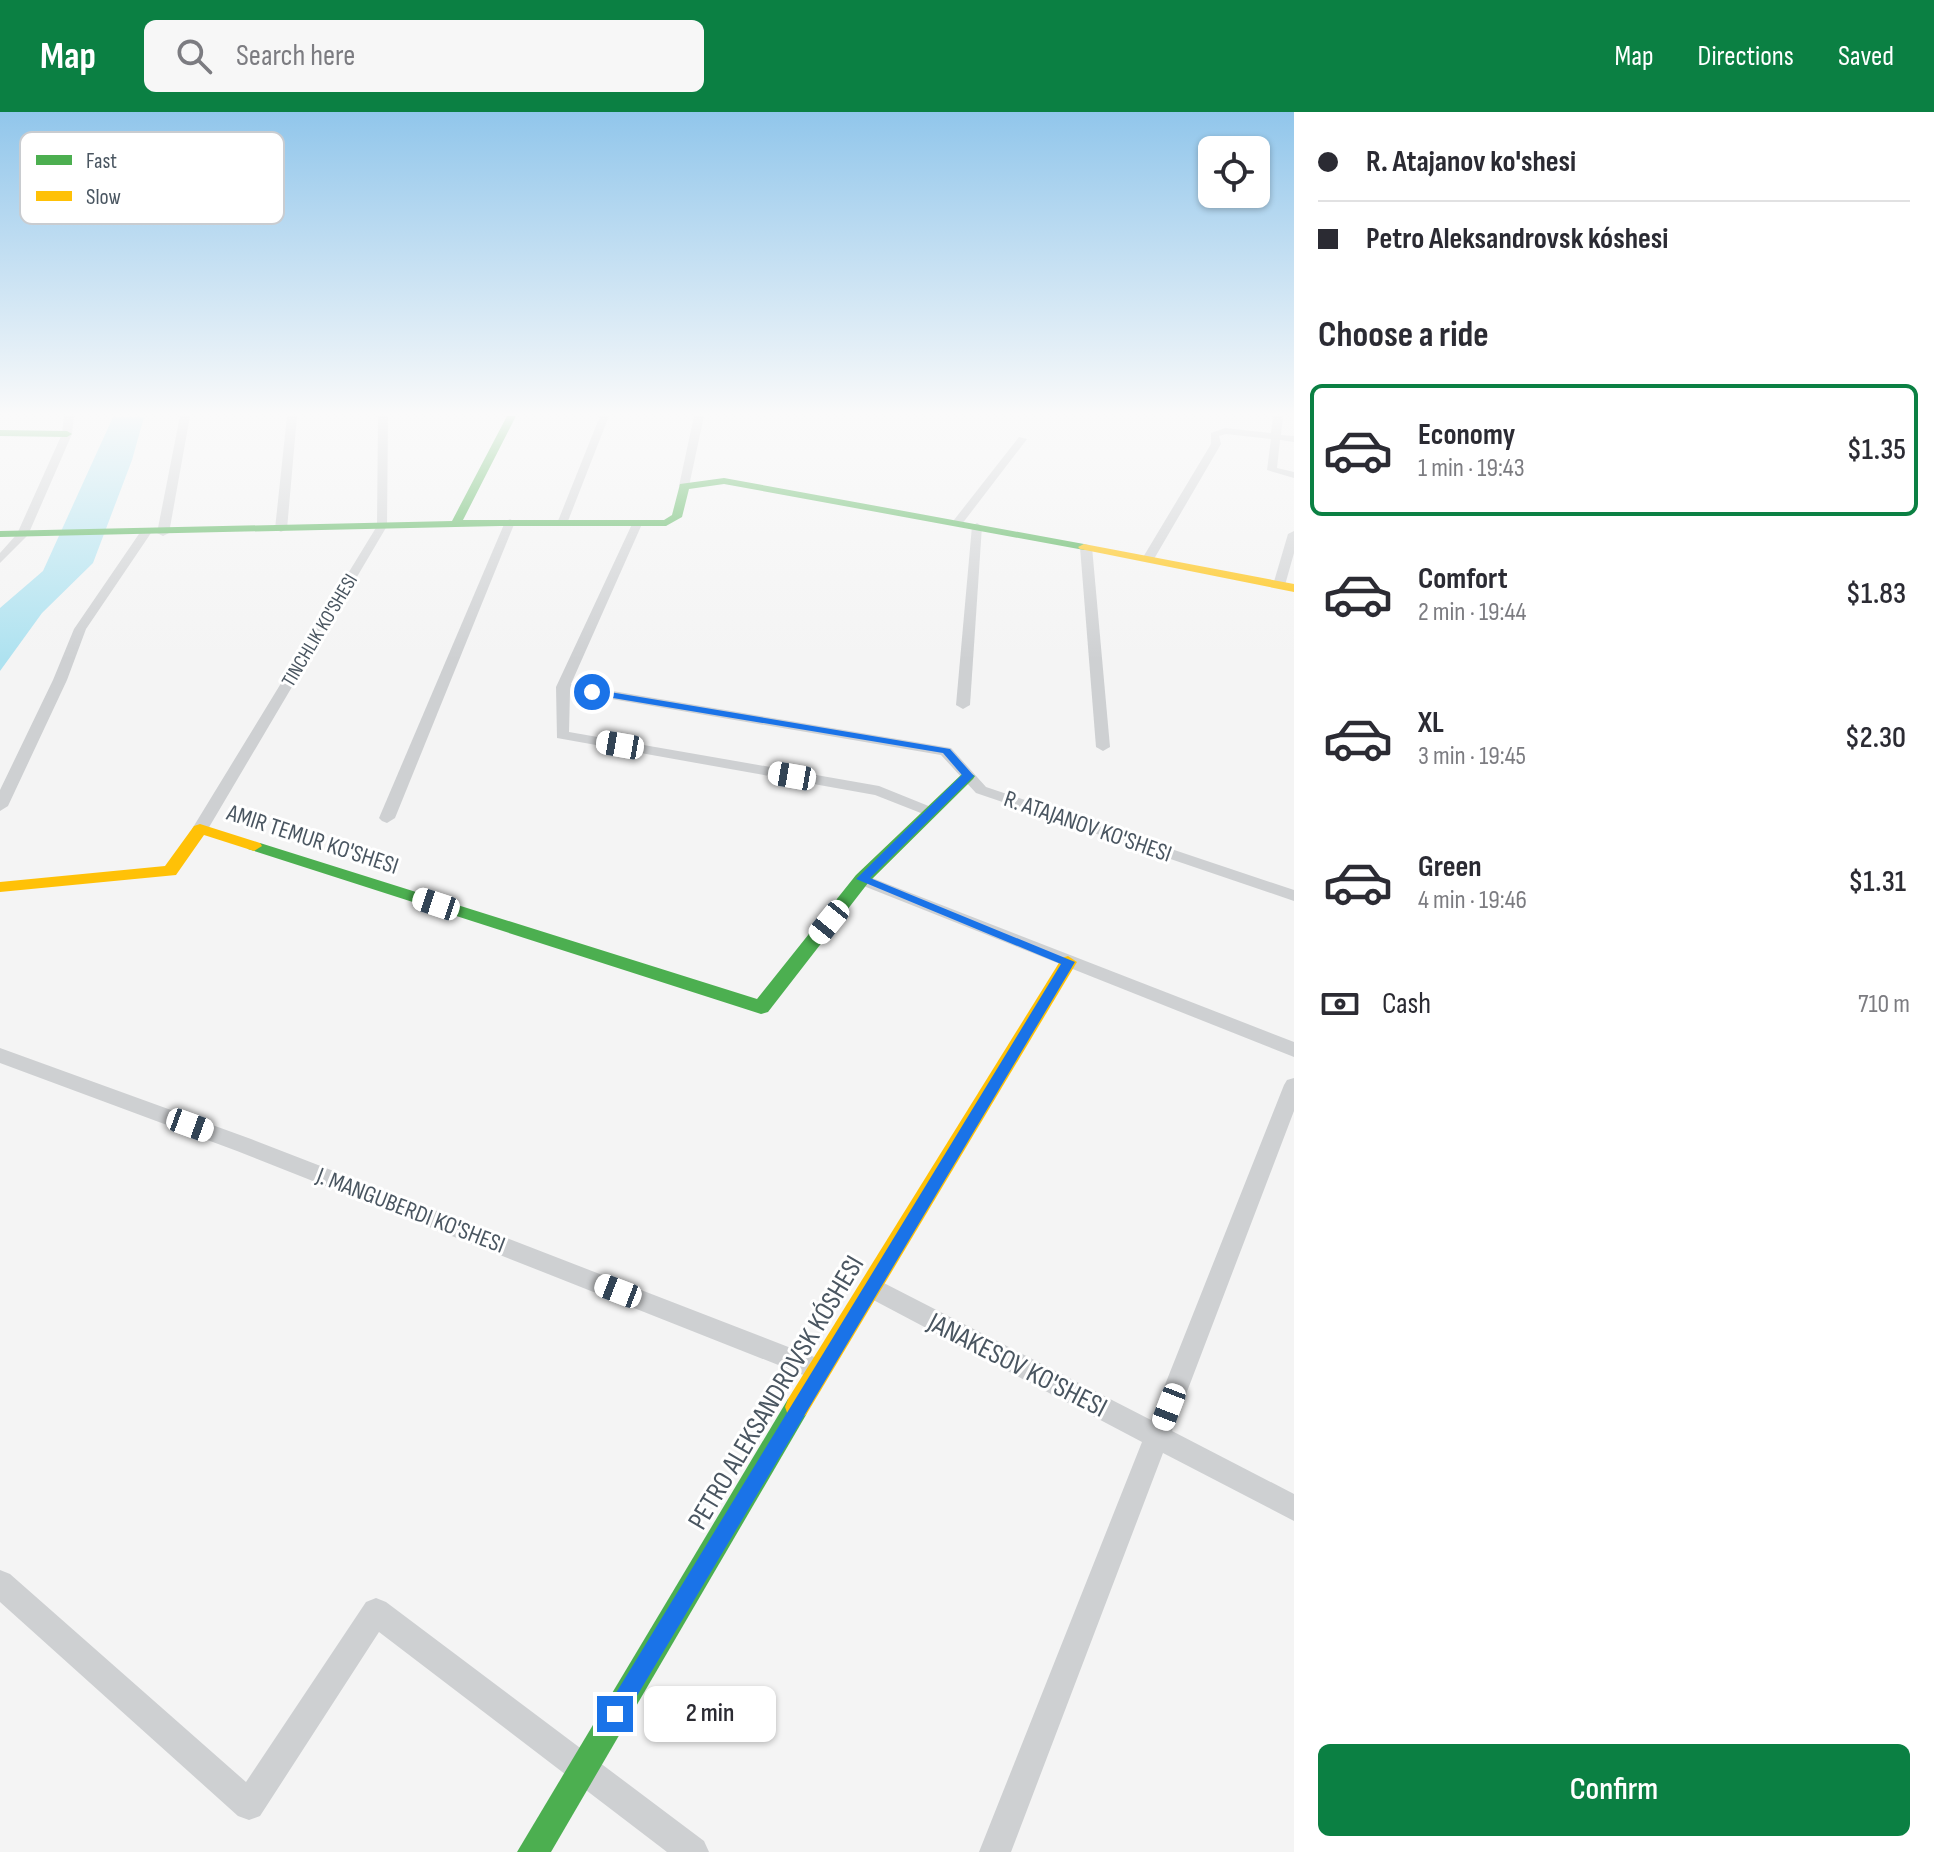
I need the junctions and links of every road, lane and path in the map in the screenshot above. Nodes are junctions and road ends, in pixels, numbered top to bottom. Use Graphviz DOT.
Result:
graph roads {
  1 [pos="38,497"];
  2 [pos="172,497"];
  3 [pos="284,497"];
  4 [pos="382,497"];
  5 [pos="470,497"];
  6 [pos="573,497"];
  7 [pos="681,497"];
  8 [pos="816,497"];
  9 [pos="977,497"];
  10 [pos="1185,497"];
  11 [pos="563,521"];
  12 [pos="510,522"];
  13 [pos="958,522"];
  14 [pos="456,524"];
  15 [pos="637,524"];
  16 [pos="382,526"];
  17 [pos="977,526"];
  18 [pos="281,529"];
  19 [pos="154,533"];
  20 [pos="0,534"];
  21 [pos="1294,534"];
  22 [pos="22,535"];
  23 [pos="1086,547"];
  24 [pos="1148,559"];
  25 [pos="0,560"];
  26 [pos="1286,586"];
  27 [pos="563,687"];
  28 [pos="963,705"];
  29 [pos="1103,747"];
  30 [pos="968,776"];
  31 [pos="0,806"];
  32 [pos="931,812"];
  33 [pos="387,818"];
  34 [pos="200,829"];
  35 [pos="862,879"];
  36 [pos="0,887"];
  37 [pos="1294,896"];
  38 [pos="1068,962"];
  39 [pos="1294,1050"];
  40 [pos="0,1055"];
  41 [pos="1294,1085"];
  42 [pos="870,1287"];
  43 [pos="819,1370"];
  44 [pos="1157,1437"];
  45 [pos="1294,1508"];
  46 [pos="0,1584"];
  47 [pos="584,1767"];
  48 [pos="533,1852"];
  49 [pos="693,1852"];
  50 [pos="995,1852"];
  1 -- 22 [label="street"];
  2 -- 19 [label="street"];
  3 -- 18 [label="street"];
  4 -- 16 [label="street"];
  5 -- 14 [label="street"];
  6 -- 11 [label="street"];
  7 -- 15 [label="street"];
  8 -- 13 [label="street"];
  9 -- 13 [label="street"];
  10 -- 24 [label="street"];
  11 -- 12 [label="street"];
  11 -- 15 [label="street"];
  12 -- 14 [label="street"];
  12 -- 33 [label="street"];
  13 -- 17 [label="street"];
  14 -- 16 [label="street"];
  15 -- 27 [label="street"];
  16 -- 18 [label="street"];
  16 -- 34 [label="street, TINCHLIK KO'SHESI"];
  17 -- 23 [label="street"];
  17 -- 28 [label="street"];
  18 -- 19 [label="street"];
  19 -- 22 [label="street"];
  19 -- 31 [label="street"];
  20 -- 22 [label="street"];
  21 -- 26 [label="street"];
  22 -- 25 [label="street"];
  23 -- 24 [label="street"];
  23 -- 29 [label="street"];
  24 -- 26 [label="street"];
  27 -- 30 [label="street, R. ATAJANOV KO'SHESI"];
  27 -- 32 [label="street"];
  30 -- 32 [label="street"];
  30 -- 37 [label="street, R. ATAJANOV KO'SHESI"];
  32 -- 35 [label="street"];
  34 -- 35 [label="street, AMIR TEMUR KO'SHESI"];
  34 -- 36 [label="street, AMIR TEMUR KO'SHESI"];
  35 -- 38 [label="street"];
  38 -- 39 [label="street"];
  38 -- 42 [label="street, PETRO ALEKSANDROVSK KÓSHESI"];
  40 -- 43 [label="street, J. MANGUBERDI KO'SHESI"];
  41 -- 44 [label="street"];
  42 -- 43 [label="street, PETRO ALEKSANDROVSK KÓSHESI"];
  42 -- 44 [label="street, JANAKESOV KO'SHESI"];
  43 -- 47 [label="street, PETRO ALEKSANDROVSK KÓSHESI"];
  44 -- 45 [label="street, JANAKESOV KO'SHESI"];
  44 -- 50 [label="street"];
  46 -- 47 [label="street"];
  47 -- 48 [label="street, PETRO ALEKSANDROVSK KÓSHESI"];
  47 -- 49 [label="street"];
}
